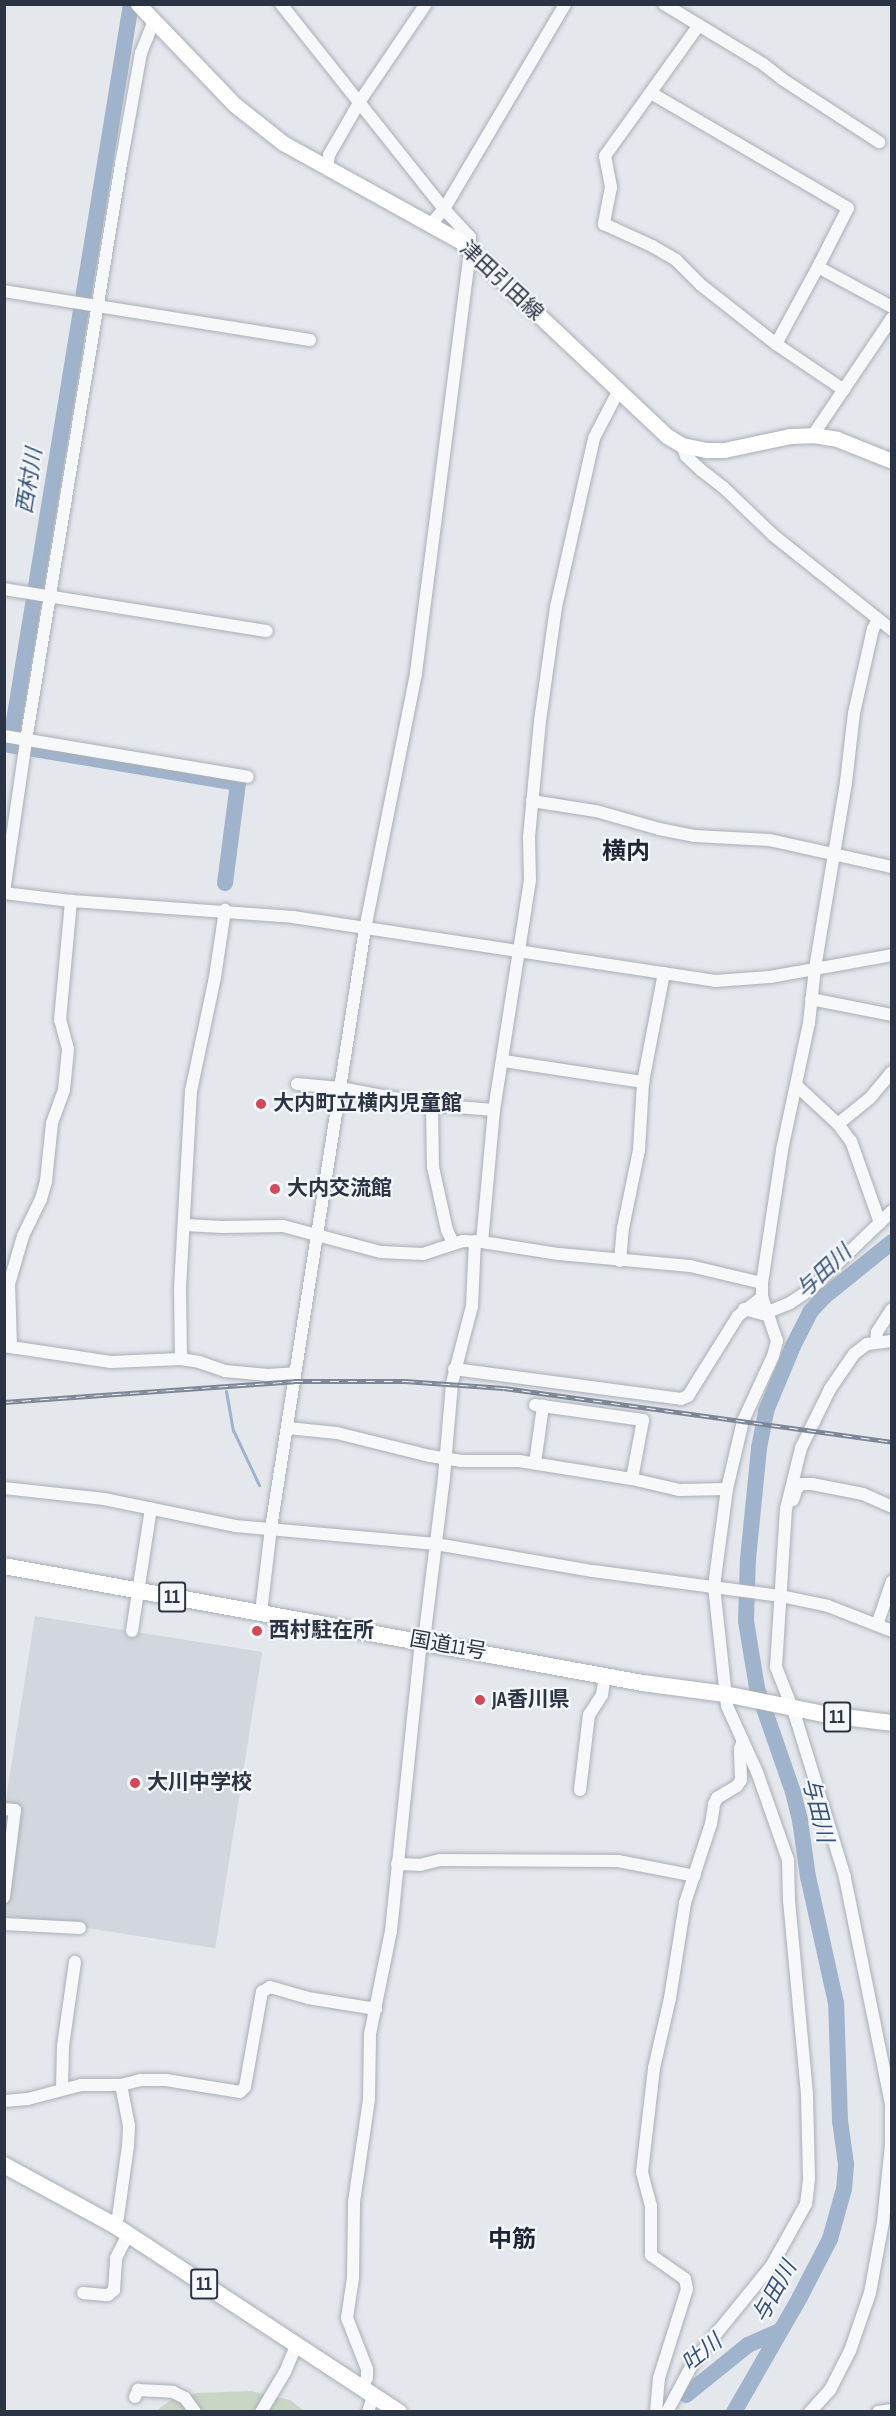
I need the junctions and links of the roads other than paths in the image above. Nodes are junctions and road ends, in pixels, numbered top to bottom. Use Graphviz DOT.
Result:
graph roads {
  1 [pos="280,4"];
  2 [pos="426,4"];
  3 [pos="565,4"];
  4 [pos="664,4"];
  5 [pos="140,5"];
  6 [pos="153,21"];
  7 [pos="699,25"];
  8 [pos="651,93"];
  9 [pos="360,101"];
  10 [pos="879,142"];
  11 [pos="327,168"];
  12 [pos="444,209"];
  13 [pos="431,224"];
  14 [pos="470,250"];
  15 [pos="818,267"];
  16 [pos="4,291"];
  17 [pos="98,306"];
  18 [pos="891,307"];
  19 [pos="891,318"];
  20 [pos="310,340"];
  21 [pos="776,344"];
  22 [pos="619,390"];
  23 [pos="844,390"];
  24 [pos="813,435"];
  25 [pos="682,445"];
  26 [pos="891,461"];
  27 [pos="4,589"];
  28 [pos="50,596"];
  29 [pos="878,619"];
  30 [pos="891,630"];
  31 [pos="267,632"];
  32 [pos="4,736"];
  33 [pos="26,741"];
  34 [pos="248,777"];
  35 [pos="532,801"];
  36 [pos="833,856"];
  37 [pos="891,867"];
  38 [pos="4,892"];
  39 [pos="71,901"];
  40 [pos="225,910"];
  41 [pos="365,929"];
  42 [pos="518,951"];
  43 [pos="891,955"];
  44 [pos="814,968"];
  45 [pos="664,973"];
  46 [pos="811,999"];
  47 [pos="891,1015"];
  48 [pos="504,1061"];
  49 [pos="891,1072"];
  50 [pos="643,1082"];
  51 [pos="297,1084"];
  52 [pos="797,1086"];
  53 [pos="340,1088"];
  54 [pos="432,1105"];
  55 [pos="494,1110"];
  56 [pos="838,1124"];
  57 [pos="891,1211"];
  58 [pos="880,1223"];
  59 [pos="185,1225"];
  60 [pos="317,1234"];
  61 [pos="478,1242"];
  62 [pos="453,1243"];
  63 [pos="620,1261"];
  64 [pos="762,1283"];
  65 [pos="762,1297"];
  66 [pos="891,1309"];
  67 [pos="744,1310"];
  68 [pos="768,1312"];
  69 [pos="891,1341"];
  70 [pos="876,1342"];
  71 [pos="8,1346"];
  72 [pos="181,1359"];
  73 [pos="454,1369"];
  74 [pos="295,1373"];
  75 [pos="288,1428"];
  76 [pos="445,1459"];
  77 [pos="535,1463"];
  78 [pos="632,1479"];
  79 [pos="4,1488"];
  80 [pos="727,1489"];
  81 [pos="891,1507"];
  82 [pos="151,1508"];
  83 [pos="786,1509"];
  84 [pos="271,1528"];
  85 [pos="436,1544"];
  86 [pos="4,1566"];
  87 [pos="891,1581"];
  88 [pos="718,1586"];
  89 [pos="137,1591"];
  90 [pos="779,1595"];
  91 [pos="261,1612"];
  92 [pos="877,1625"];
  93 [pos="132,1631"];
  94 [pos="891,1631"];
  95 [pos="423,1641"];
  96 [pos="605,1675"];
  97 [pos="732,1696"];
  98 [pos="787,1706"];
  99 [pos="891,1723"];
  100 [pos="742,1740"];
  101 [pos="580,1790"];
  102 [pos="4,1809"];
  103 [pos="397,1864"];
  104 [pos="695,1876"];
  105 [pos="4,1897"];
  106 [pos="4,1924"];
  107 [pos="80,1928"];
  108 [pos="75,1962"];
  109 [pos="376,2009"];
  110 [pos="121,2085"];
  111 [pos="62,2088"];
  112 [pos="4,2101"];
  113 [pos="4,2164"];
  114 [pos="121,2229"];
  115 [pos="83,2293"];
  116 [pos="297,2344"];
  117 [pos="368,2390"];
  118 [pos="135,2397"];
  119 [pos="891,2410"];
  120 [pos="195,2412"];
  121 [pos="261,2412"];
  122 [pos="368,2412"];
  123 [pos="399,2412"];
  124 [pos="656,2412"];
  125 [pos="667,2412"];
  126 [pos="810,2412"];
  127 [pos="878,2412"];
  1 -- 9 [label="street"];
  2 -- 9 [label="street"];
  3 -- 12 [label="street"];
  4 -- 7 [label="street"];
  5 -- 6 [label="main road, 津田引田線"];
  6 -- 11 [label="main road, 津田引田線"];
  6 -- 17 [label="street"];
  7 -- 8 [label="street"];
  7 -- 10 [label="street"];
  8 -- 15 [label="street"];
  8 -- 21 [label="street"];
  9 -- 11 [label="street"];
  9 -- 12 [label="street"];
  11 -- 13 [label="main road, 津田引田線"];
  12 -- 13 [label="street"];
  12 -- 14 [label="street"];
  13 -- 14 [label="main road, 津田引田線"];
  14 -- 22 [label="main road, 津田引田線"];
  14 -- 41 [label="street"];
  15 -- 18 [label="street"];
  15 -- 21 [label="street"];
  16 -- 17 [label="street"];
  17 -- 20 [label="street"];
  17 -- 28 [label="street"];
  19 -- 23 [label="street"];
  21 -- 23 [label="street"];
  22 -- 25 [label="main road, 津田引田線"];
  22 -- 35 [label="street"];
  23 -- 24 [label="street"];
  24 -- 25 [label="main road, 津田引田線"];
  24 -- 26 [label="main road, 津田引田線"];
  25 -- 29 [label="street"];
  27 -- 28 [label="street"];
  28 -- 31 [label="street"];
  28 -- 33 [label="street"];
  29 -- 30 [label="street"];
  29 -- 36 [label="street"];
  32 -- 33 [label="street"];
  33 -- 34 [label="street"];
  33 -- 38 [label="street"];
  35 -- 36 [label="street"];
  35 -- 42 [label="street"];
  36 -- 37 [label="street"];
  36 -- 44 [label="street"];
  38 -- 39 [label="street"];
  39 -- 40 [label="street"];
  39 -- 71 [label="street"];
  40 -- 41 [label="street"];
  40 -- 59 [label="street"];
  41 -- 42 [label="street"];
  41 -- 53 [label="street"];
  42 -- 45 [label="street"];
  42 -- 48 [label="street"];
  43 -- 44 [label="street"];
  44 -- 45 [label="street"];
  44 -- 46 [label="street"];
  45 -- 50 [label="street"];
  46 -- 47 [label="street"];
  46 -- 52 [label="street"];
  48 -- 50 [label="street"];
  48 -- 55 [label="street"];
  49 -- 56 [label="street"];
  50 -- 63 [label="street"];
  51 -- 53 [label="street"];
  52 -- 56 [label="street"];
  52 -- 64 [label="street"];
  53 -- 54 [label="street"];
  53 -- 60 [label="street"];
  54 -- 55 [label="street"];
  54 -- 62 [label="street"];
  55 -- 61 [label="street"];
  56 -- 58 [label="street"];
  57 -- 58 [label="street"];
  58 -- 68 [label="street"];
  59 -- 60 [label="street"];
  59 -- 72 [label="street"];
  60 -- 62 [label="street"];
  60 -- 74 [label="street"];
  61 -- 62 [label="street"];
  61 -- 63 [label="street"];
  61 -- 73 [label="street"];
  63 -- 64 [label="street"];
  64 -- 65 [label="street"];
  65 -- 67 [label="street"];
  65 -- 68 [label="street"];
  66 -- 70 [label="street"];
  67 -- 68 [label="street"];
  67 -- 73 [label="street"];
  68 -- 80 [label="street"];
  69 -- 70 [label="street"];
  70 -- 83 [label="street"];
  71 -- 72 [label="street"];
  72 -- 74 [label="street"];
  73 -- 76 [label="street"];
  74 -- 75 [label="street"];
  75 -- 76 [label="street"];
  75 -- 84 [label="street"];
  76 -- 77 [label="street"];
  76 -- 85 [label="street"];
  77 -- 78 [label="street"];
  77 -- 78 [label="street"];
  78 -- 80 [label="street"];
  79 -- 82 [label="street"];
  80 -- 88 [label="street"];
  81 -- 83 [label="street"];
  82 -- 84 [label="street"];
  82 -- 89 [label="street"];
  83 -- 90 [label="street"];
  84 -- 85 [label="street"];
  84 -- 91 [label="street"];
  85 -- 88 [label="street"];
  85 -- 95 [label="street"];
  86 -- 89 [label="highway, 国道11号 / 11"];
  87 -- 92 [label="street"];
  88 -- 90 [label="street"];
  88 -- 97 [label="street"];
  89 -- 91 [label="highway, 国道11号 / 11"];
  89 -- 93 [label="street"];
  90 -- 92 [label="street"];
  90 -- 98 [label="street"];
  91 -- 95 [label="highway, 国道11号 / 11"];
  92 -- 94 [label="street"];
  95 -- 96 [label="highway, 国道11号 / 11"];
  95 -- 103 [label="street"];
  96 -- 97 [label="highway, 国道11号 / 11"];
  96 -- 101 [label="street"];
  97 -- 98 [label="highway, 国道11号 / 11"];
  97 -- 100 [label="street"];
  98 -- 99 [label="highway, 国道11号 / 11"];
  98 -- 126 [label="street"];
  100 -- 104 [label="street"];
  100 -- 125 [label="street"];
  102 -- 105 [label="street"];
  103 -- 104 [label="street"];
  103 -- 109 [label="street"];
  104 -- 124 [label="street"];
  106 -- 107 [label="street"];
  108 -- 111 [label="street"];
  109 -- 110 [label="street"];
  109 -- 117 [label="street"];
  110 -- 111 [label="street"];
  110 -- 114 [label="street"];
  111 -- 112 [label="street"];
  113 -- 114 [label="highway, 11"];
  114 -- 115 [label="street"];
  114 -- 116 [label="highway, 11"];
  116 -- 117 [label="highway, 11"];
  116 -- 121 [label="street"];
  117 -- 122 [label="street"];
  117 -- 123 [label="highway, 11"];
  118 -- 120 [label="street"];
  119 -- 127 [label="street"];
}
